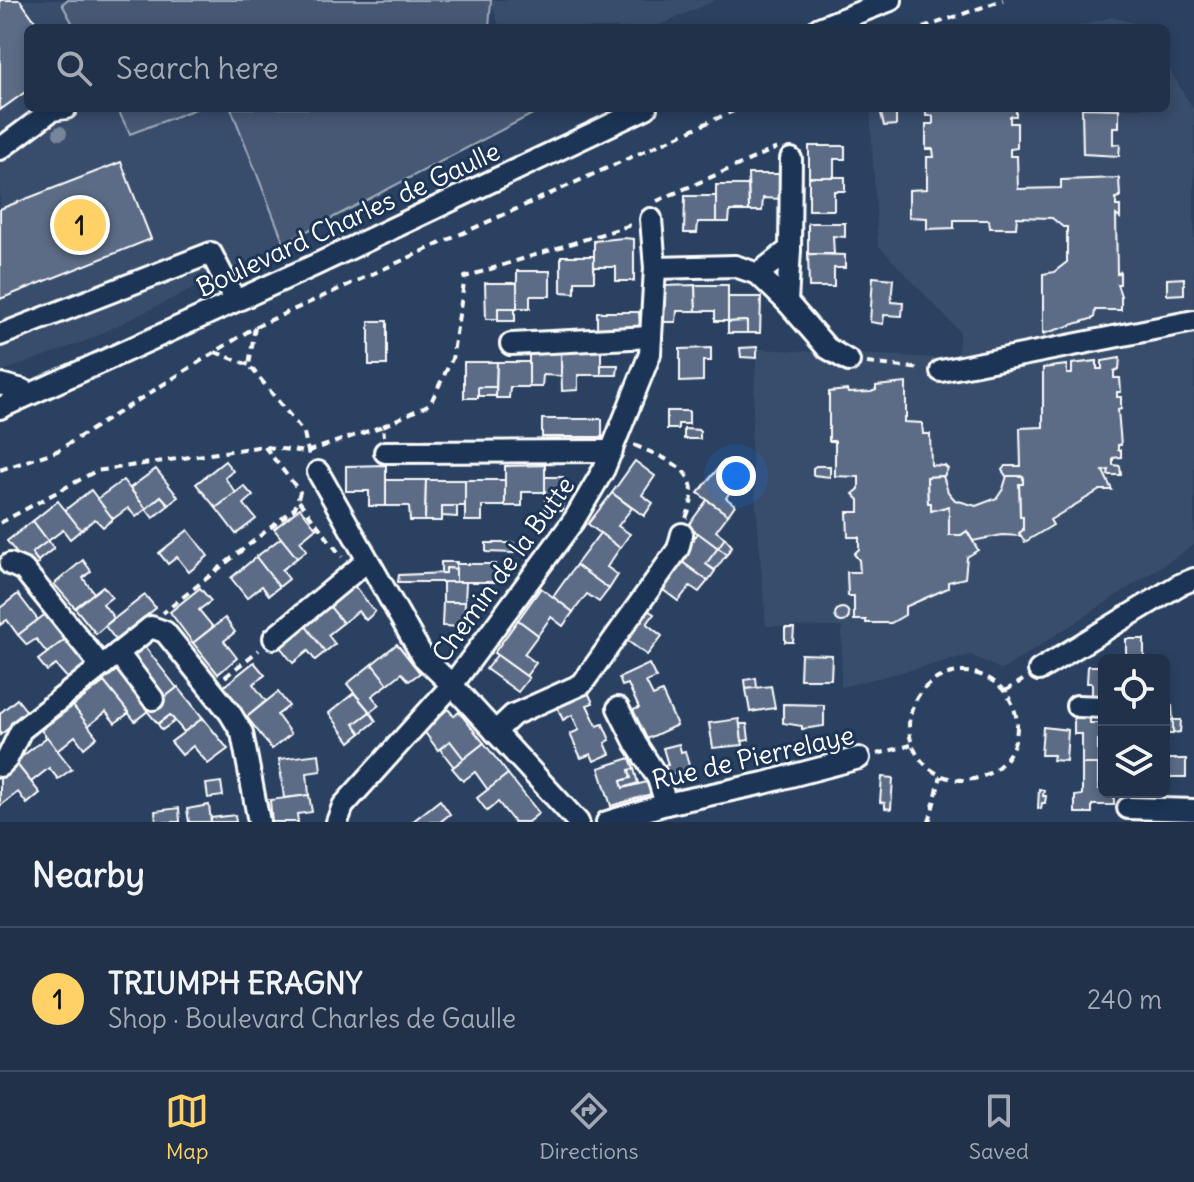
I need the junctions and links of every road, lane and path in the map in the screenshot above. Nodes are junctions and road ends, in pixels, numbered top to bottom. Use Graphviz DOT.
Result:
graph roads {
  1 [pos="891,0"];
  2 [pos="1003,0"];
  3 [pos="829,24"];
  4 [pos="934,24"];
  5 [pos="49,112"];
  6 [pos="637,112"];
  7 [pos="731,112"];
  8 [pos="0,149"];
  9 [pos="791,159"];
  10 [pos="651,219"];
  11 [pos="790,249"];
  12 [pos="655,268"];
  13 [pos="758,274"];
  14 [pos="235,300"];
  15 [pos="787,302"];
  16 [pos="1194,321"];
  17 [pos="255,327"];
  18 [pos="0,335"];
  19 [pos="651,337"];
  20 [pos="511,344"];
  21 [pos="215,352"];
  22 [pos="114,355"];
  23 [pos="849,361"];
  24 [pos="249,365"];
  25 [pos="941,371"];
  26 [pos="0,384"];
  27 [pos="23,390"];
  28 [pos="0,399"];
  29 [pos="0,408"];
  30 [pos="383,426"];
  31 [pos="614,445"];
  32 [pos="264,446"];
  33 [pos="306,452"];
  34 [pos="385,452"];
  35 [pos="0,470"];
  36 [pos="318,472"];
  37 [pos="298,500"];
  38 [pos="0,523"];
  39 [pos="682,534"];
  40 [pos="10,564"];
  41 [pos="360,567"];
  42 [pos="1194,579"];
  43 [pos="151,627"];
  44 [pos="274,638"];
  45 [pos="110,659"];
  46 [pos="1039,670"];
  47 [pos="452,685"];
  48 [pos="210,688"];
  49 [pos="153,699"];
  50 [pos="1077,706"];
  51 [pos="1098,707"];
  52 [pos="618,708"];
  53 [pos="495,732"];
  54 [pos="912,745"];
  55 [pos="859,758"];
  56 [pos="0,766"];
  57 [pos="941,776"];
  58 [pos="666,804"];
  59 [pos="1128,807"];
  60 [pos="1194,810"];
  61 [pos="259,822"];
  62 [pos="337,822"];
  63 [pos="578,822"];
  64 [pos="607,822"];
  65 [pos="929,822"];
  1 -- 3 [label="street"];
  2 -- 4 [label="path"];
  5 -- 8 [label="street"];
  6 -- 14 [label="street, Boulevard Charles de Gaulle"];
  7 -- 17 [label="path"];
  9 -- 10 [label="path"];
  9 -- 11 [label="street"];
  10 -- 12 [label="street, Chemin de la Butte"];
  10 -- 30 [label="path"];
  11 -- 13 [label="street"];
  11 -- 15 [label="street"];
  12 -- 13 [label="street"];
  12 -- 19 [label="street, Chemin de la Butte"];
  13 -- 15 [label="street"];
  14 -- 18 [label="street"];
  14 -- 22 [label="street, Boulevard Charles de Gaulle"];
  15 -- 23 [label="street"];
  16 -- 25 [label="street"];
  17 -- 21 [label="path"];
  17 -- 24 [label="path"];
  19 -- 20 [label="street"];
  19 -- 31 [label="street, Chemin de la Butte"];
  21 -- 24 [label="path"];
  21 -- 35 [label="path"];
  22 -- 27 [label="street, Boulevard Charles de Gaulle"];
  22 -- 29 [label="street, Boulevard Charles de Gaulle"];
  23 -- 25 [label="path"];
  24 -- 33 [label="path"];
  26 -- 27 [label="street"];
  27 -- 28 [label="street, Boulevard Charles de Gaulle"];
  30 -- 33 [label="path"];
  30 -- 34 [label="path"];
  31 -- 34 [label="street"];
  31 -- 39 [label="path"];
  31 -- 47 [label="street, Chemin de la Butte"];
  32 -- 33 [label="path"];
  32 -- 37 [label="path"];
  32 -- 38 [label="path"];
  36 -- 41 [label="street"];
  37 -- 41 [label="path"];
  37 -- 43 [label="path"];
  39 -- 53 [label="street"];
  40 -- 45 [label="street"];
  41 -- 44 [label="street"];
  41 -- 47 [label="street"];
  42 -- 46 [label="street"];
  43 -- 45 [label="street"];
  43 -- 48 [label="street"];
  44 -- 48 [label="path"];
  45 -- 49 [label="street"];
  45 -- 56 [label="street"];
  47 -- 53 [label="street"];
  47 -- 62 [label="street, Chemin de la Butte"];
  48 -- 61 [label="street"];
  50 -- 51 [label="street"];
  52 -- 58 [label="street"];
  53 -- 63 [label="street"];
  54 -- 55 [label="path, Rue de Pierrelaye"];
  54 -- 57 [label="path"];
  54 -- 57 [label="path"];
  55 -- 58 [label="street, Rue de Pierrelaye"];
  57 -- 65 [label="path"];
  58 -- 64 [label="street, Rue de Pierrelaye"];
  59 -- 60 [label="street"];
}
